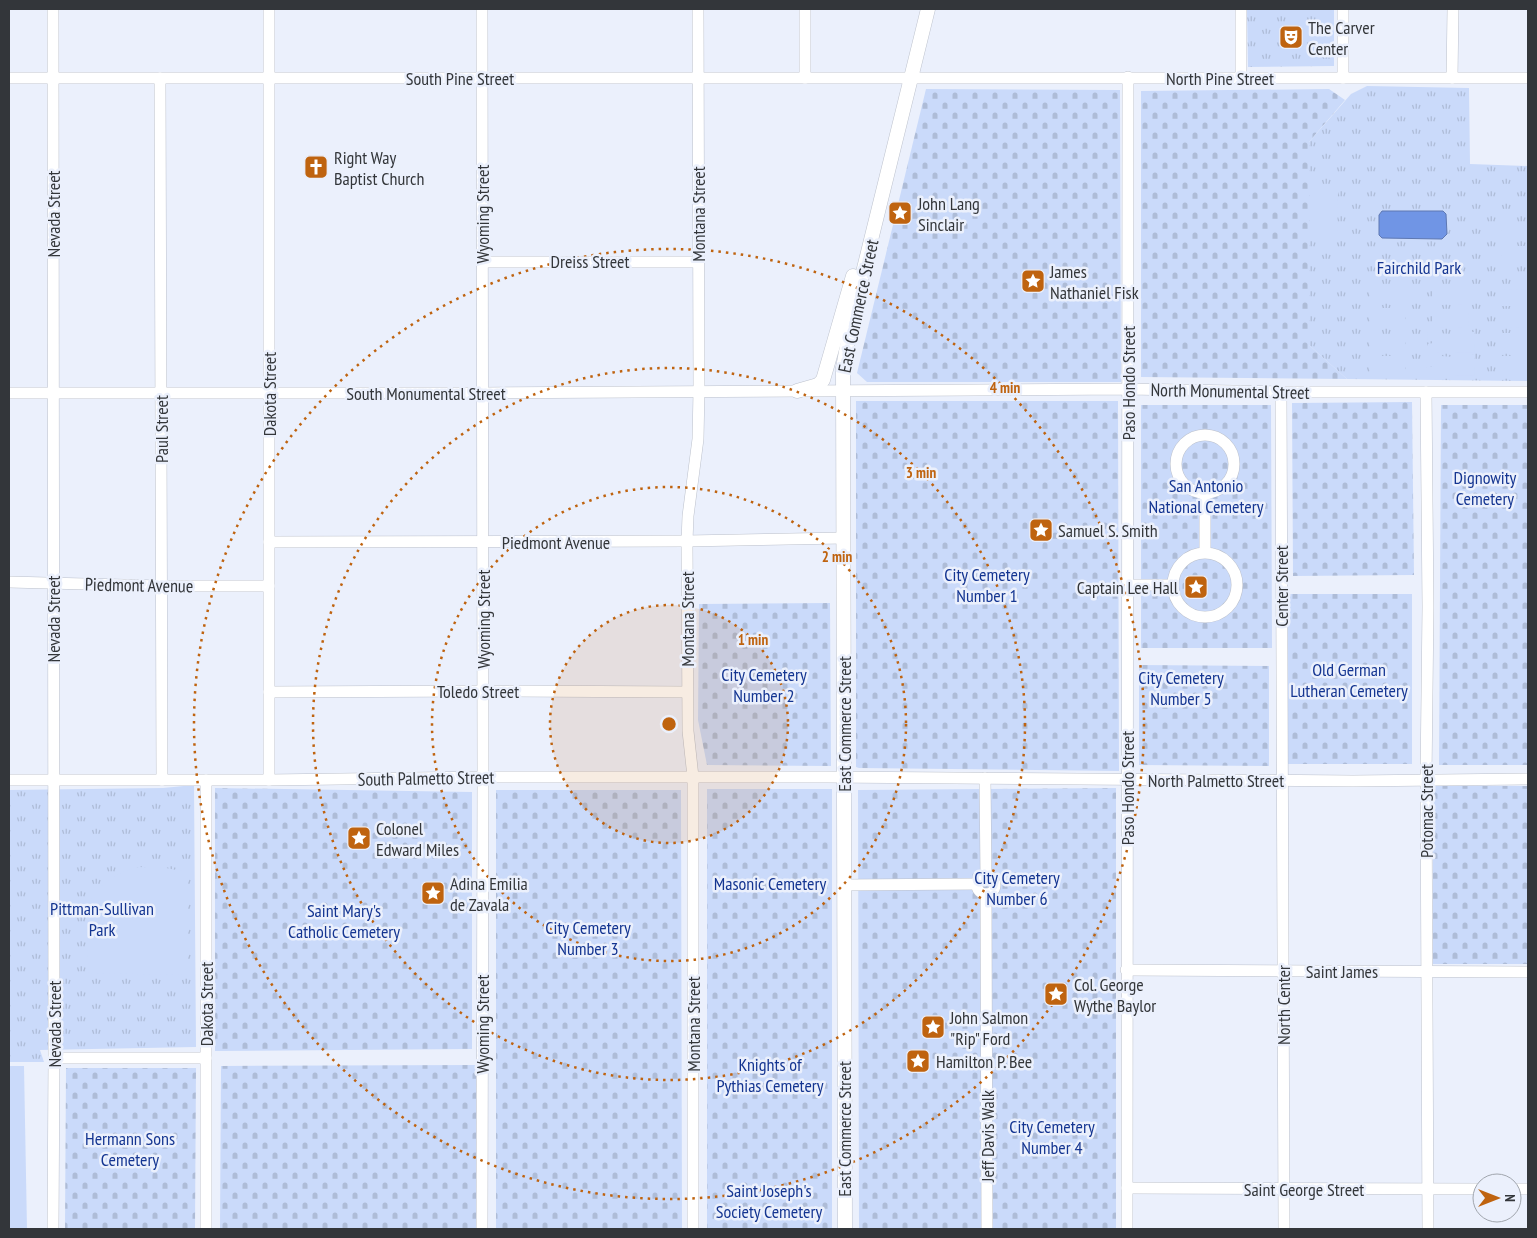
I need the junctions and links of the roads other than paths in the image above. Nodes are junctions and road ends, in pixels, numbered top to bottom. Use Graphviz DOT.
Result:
graph roads {
  1 [pos="53,9"];
  2 [pos="269,9"];
  3 [pos="482,9"];
  4 [pos="698,9"];
  5 [pos="805,9"];
  6 [pos="928,9"];
  7 [pos="1241,9"];
  8 [pos="1343,9"];
  9 [pos="1453,9"];
  10 [pos="911,77"];
  11 [pos="1128,77"];
  12 [pos="9,78"];
  13 [pos="53,78"];
  14 [pos="160,78"];
  15 [pos="269,78"];
  16 [pos="482,78"];
  17 [pos="698,78"];
  18 [pos="805,78"];
  19 [pos="1240,78"];
  20 [pos="1343,78"];
  21 [pos="1452,78"];
  22 [pos="1528,78"];
  23 [pos="875,223"];
  24 [pos="482,262"];
  25 [pos="698,262"];
  26 [pos="1129,389"];
  27 [pos="699,391"];
  28 [pos="797,391"];
  29 [pos="842,391"];
  30 [pos="1281,392"];
  31 [pos="1426,392"];
  32 [pos="1528,392"];
  33 [pos="9,393"];
  34 [pos="53,393"];
  35 [pos="161,393"];
  36 [pos="269,393"];
  37 [pos="483,393"];
  38 [pos="1206,493"];
  39 [pos="843,538"];
  40 [pos="687,541"];
  41 [pos="269,542"];
  42 [pos="483,542"];
  43 [pos="1206,552"];
  44 [pos="9,582"];
  45 [pos="53,582"];
  46 [pos="1128,585"];
  47 [pos="1173,585"];
  48 [pos="162,586"];
  49 [pos="269,586"];
  50 [pos="483,691"];
  51 [pos="270,692"];
  52 [pos="687,692"];
  53 [pos="484,777"];
  54 [pos="692,777"];
  55 [pos="844,777"];
  56 [pos="985,778"];
  57 [pos="1127,779"];
  58 [pos="1426,779"];
  59 [pos="1528,779"];
  60 [pos="9,780"];
  61 [pos="54,780"];
  62 [pos="162,780"];
  63 [pos="206,780"];
  64 [pos="270,780"];
  65 [pos="1282,780"];
  66 [pos="986,876"];
  67 [pos="977,884"];
  68 [pos="843,885"];
  69 [pos="986,894"];
  70 [pos="1126,970"];
  71 [pos="1283,970"];
  72 [pos="1426,971"];
  73 [pos="1528,972"];
  74 [pos="54,1058"];
  75 [pos="206,1058"];
  76 [pos="1127,1188"];
  77 [pos="1284,1189"];
  78 [pos="1428,1189"];
  79 [pos="1472,1189"];
  80 [pos="53,1229"];
  81 [pos="206,1229"];
  82 [pos="482,1229"];
  83 [pos="692,1229"];
  84 [pos="845,1229"];
  85 [pos="988,1229"];
  86 [pos="1127,1229"];
  87 [pos="1284,1229"];
  88 [pos="1428,1229"];
  1 -- 13 [label="street, Nevada Street"];
  2 -- 15 [label="street, Dakota Street"];
  3 -- 16 [label="street, Wyoming Street"];
  4 -- 17 [label="street, Montana Street"];
  5 -- 18 [label="street"];
  6 -- 10 [label="main road, East Commerce Street"];
  7 -- 19 [label="street"];
  8 -- 20 [label="street"];
  9 -- 21 [label="street"];
  10 -- 11 [label="street, North Pine Street"];
  10 -- 18 [label="street, South Pine Street"];
  10 -- 23 [label="main road, East Commerce Street"];
  11 -- 19 [label="street, North Pine Street"];
  11 -- 26 [label="street, Paso Hondo Street"];
  12 -- 13 [label="street, South Pine Street"];
  13 -- 14 [label="street, South Pine Street"];
  13 -- 34 [label="street, Nevada Street"];
  14 -- 15 [label="street, South Pine Street"];
  14 -- 35 [label="street, Paul Street"];
  15 -- 16 [label="street, South Pine Street"];
  15 -- 36 [label="street, Dakota Street"];
  16 -- 17 [label="street, South Pine Street"];
  16 -- 24 [label="street, Wyoming Street"];
  17 -- 18 [label="street, South Pine Street"];
  17 -- 25 [label="street, Montana Street"];
  19 -- 20 [label="street, North Pine Street"];
  20 -- 21 [label="street, North Pine Street"];
  21 -- 22 [label="street, North Pine Street"];
  23 -- 28 [label="main road, East Commerce Street"];
  23 -- 29 [label="main road, East Commerce Street"];
  24 -- 25 [label="street, Dreiss Street"];
  24 -- 37 [label="street, Wyoming Street"];
  25 -- 27 [label="street, Montana Street"];
  26 -- 29 [label="street, North Monumental Street"];
  26 -- 30 [label="street, North Monumental Street"];
  26 -- 46 [label="street, Paso Hondo Street"];
  27 -- 28 [label="street, South Monumental Street"];
  27 -- 37 [label="street, South Monumental Street"];
  27 -- 40 [label="street, Montana Street"];
  28 -- 29 [label="street, South Monumental Street"];
  29 -- 39 [label="main road, East Commerce Street"];
  30 -- 31 [label="street, North Monumental Street"];
  30 -- 65 [label="street, Center Street"];
  31 -- 32 [label="street, North Monumental Street"];
  31 -- 58 [label="street, Potomac Street"];
  33 -- 34 [label="street, South Monumental Street"];
  34 -- 35 [label="street, South Monumental Street"];
  34 -- 45 [label="street, Nevada Street"];
  35 -- 36 [label="street, South Monumental Street"];
  35 -- 48 [label="street, Paul Street"];
  36 -- 37 [label="street, South Monumental Street"];
  36 -- 41 [label="street, Dakota Street"];
  37 -- 42 [label="street, Wyoming Street"];
  38 -- 38 [label="street"];
  38 -- 43 [label="street"];
  39 -- 40 [label="street, Piedmont Avenue"];
  39 -- 55 [label="main road, East Commerce Street"];
  40 -- 42 [label="street, Piedmont Avenue"];
  40 -- 52 [label="street, Montana Street"];
  41 -- 42 [label="street, Piedmont Avenue"];
  41 -- 49 [label="street, Dakota Street"];
  42 -- 50 [label="street, Wyoming Street"];
  43 -- 47 [label="street"];
  43 -- 47 [label="street"];
  44 -- 45 [label="street, Piedmont Avenue"];
  45 -- 48 [label="street, Piedmont Avenue"];
  45 -- 61 [label="street, Nevada Street"];
  46 -- 47 [label="street"];
  46 -- 57 [label="street, Paso Hondo Street"];
  48 -- 49 [label="street, Piedmont Avenue"];
  48 -- 62 [label="street, Paul Street"];
  49 -- 51 [label="street, Dakota Street"];
  50 -- 51 [label="street, Toledo Street"];
  50 -- 52 [label="street, Toledo Street"];
  50 -- 53 [label="street, Wyoming Street"];
  51 -- 64 [label="street, Dakota Street"];
  52 -- 54 [label="street, Montana Street"];
  53 -- 54 [label="street, South Palmetto Street"];
  53 -- 64 [label="street, South Palmetto Street"];
  53 -- 82 [label="street, Wyoming Street"];
  54 -- 55 [label="street, South Palmetto Street"];
  54 -- 83 [label="street, Montana Street"];
  55 -- 56 [label="street, North Palmetto Street"];
  55 -- 68 [label="main road, East Commerce Street"];
  56 -- 57 [label="street, North Palmetto Street"];
  56 -- 66 [label="street"];
  57 -- 65 [label="street, North Palmetto Street"];
  57 -- 70 [label="street, Paso Hondo Street"];
  58 -- 59 [label="street, North Palmetto Street"];
  58 -- 65 [label="street, North Palmetto Street"];
  58 -- 72 [label="street, Potomac Street"];
  60 -- 61 [label="street, South Palmetto Street"];
  61 -- 62 [label="street, South Palmetto Street"];
  61 -- 74 [label="street, Nevada Street"];
  62 -- 63 [label="street, South Palmetto Street"];
  63 -- 64 [label="street, South Palmetto Street"];
  63 -- 75 [label="street, Dakota Street"];
  65 -- 71 [label="street, North Center"];
  66 -- 67 [label="street"];
  66 -- 69 [label="street"];
  67 -- 68 [label="street"];
  67 -- 69 [label="street"];
  68 -- 84 [label="main road, East Commerce Street"];
  69 -- 85 [label="street, Jeff Davis Walk"];
  70 -- 71 [label="street, Saint James"];
  70 -- 76 [label="street, Paso Hondo Street"];
  71 -- 72 [label="street, Saint James"];
  71 -- 77 [label="street, North Center"];
  72 -- 73 [label="street, Saint James"];
  72 -- 78 [label="street, Potomac Street"];
  74 -- 75 [label="street"];
  74 -- 80 [label="street, Nevada Street"];
  75 -- 81 [label="street, Dakota Street"];
  76 -- 77 [label="street, Saint George Street"];
  76 -- 86 [label="street, Paso Hondo Street"];
  77 -- 78 [label="street, Saint George Street"];
  77 -- 87 [label="street, North Center"];
  78 -- 79 [label="street, Saint George Street"];
  78 -- 88 [label="street, Potomac Street"];
}
